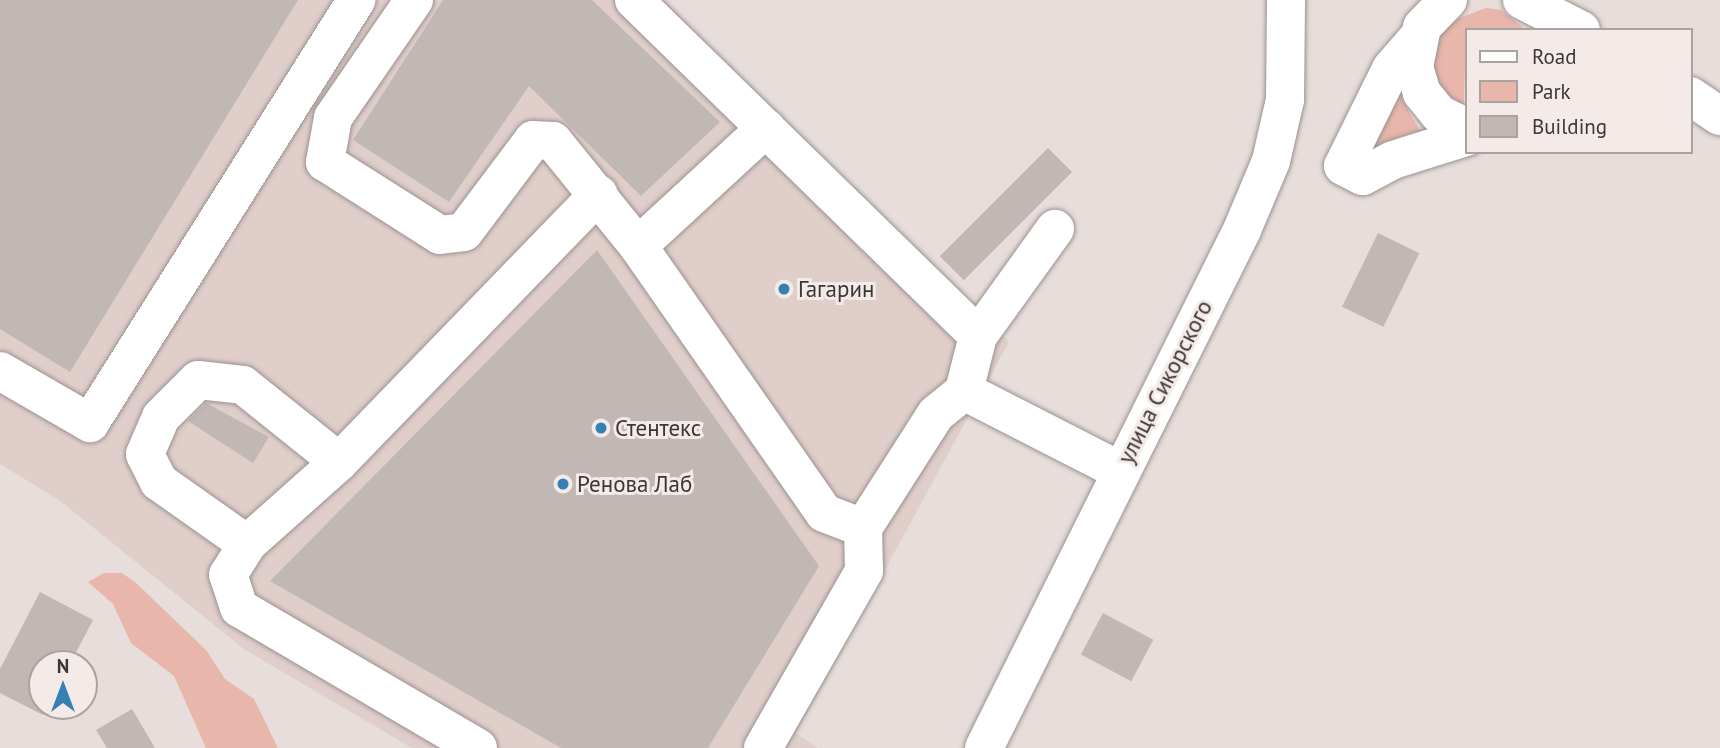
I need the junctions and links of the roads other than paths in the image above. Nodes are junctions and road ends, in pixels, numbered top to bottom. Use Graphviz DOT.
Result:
graph roads {
  1 [pos="356,0"];
  2 [pos="414,0"];
  3 [pos="634,0"];
  4 [pos="1286,0"];
  5 [pos="1522,0"];
  6 [pos="1428,17"];
  7 [pos="1577,28"];
  8 [pos="1464,126"];
  9 [pos="766,128"];
  10 [pos="1464,138"];
  11 [pos="598,194"];
  12 [pos="1055,229"];
  13 [pos="638,246"];
  14 [pos="978,336"];
  15 [pos="0,371"];
  16 [pos="964,391"];
  17 [pos="339,462"];
  18 [pos="1120,471"];
  19 [pos="863,528"];
  20 [pos="247,544"];
  21 [pos="478,748"];
  22 [pos="763,748"];
  23 [pos="984,748"];
  1 -- 15 [label="street"];
  2 -- 11 [label="street"];
  3 -- 9 [label="street"];
  4 -- 18 [label="street, улица Сикорского"];
  5 -- 7 [label="street"];
  6 -- 8 [label="street"];
  6 -- 10 [label="street"];
  9 -- 13 [label="street"];
  9 -- 14 [label="street"];
  11 -- 13 [label="street"];
  11 -- 17 [label="street"];
  12 -- 14 [label="street"];
  13 -- 19 [label="street"];
  14 -- 16 [label="street"];
  16 -- 18 [label="street"];
  16 -- 19 [label="street"];
  17 -- 20 [label="street"];
  17 -- 20 [label="street"];
  18 -- 23 [label="street, улица Сикорского"];
  19 -- 22 [label="street"];
  20 -- 21 [label="street"];
}
